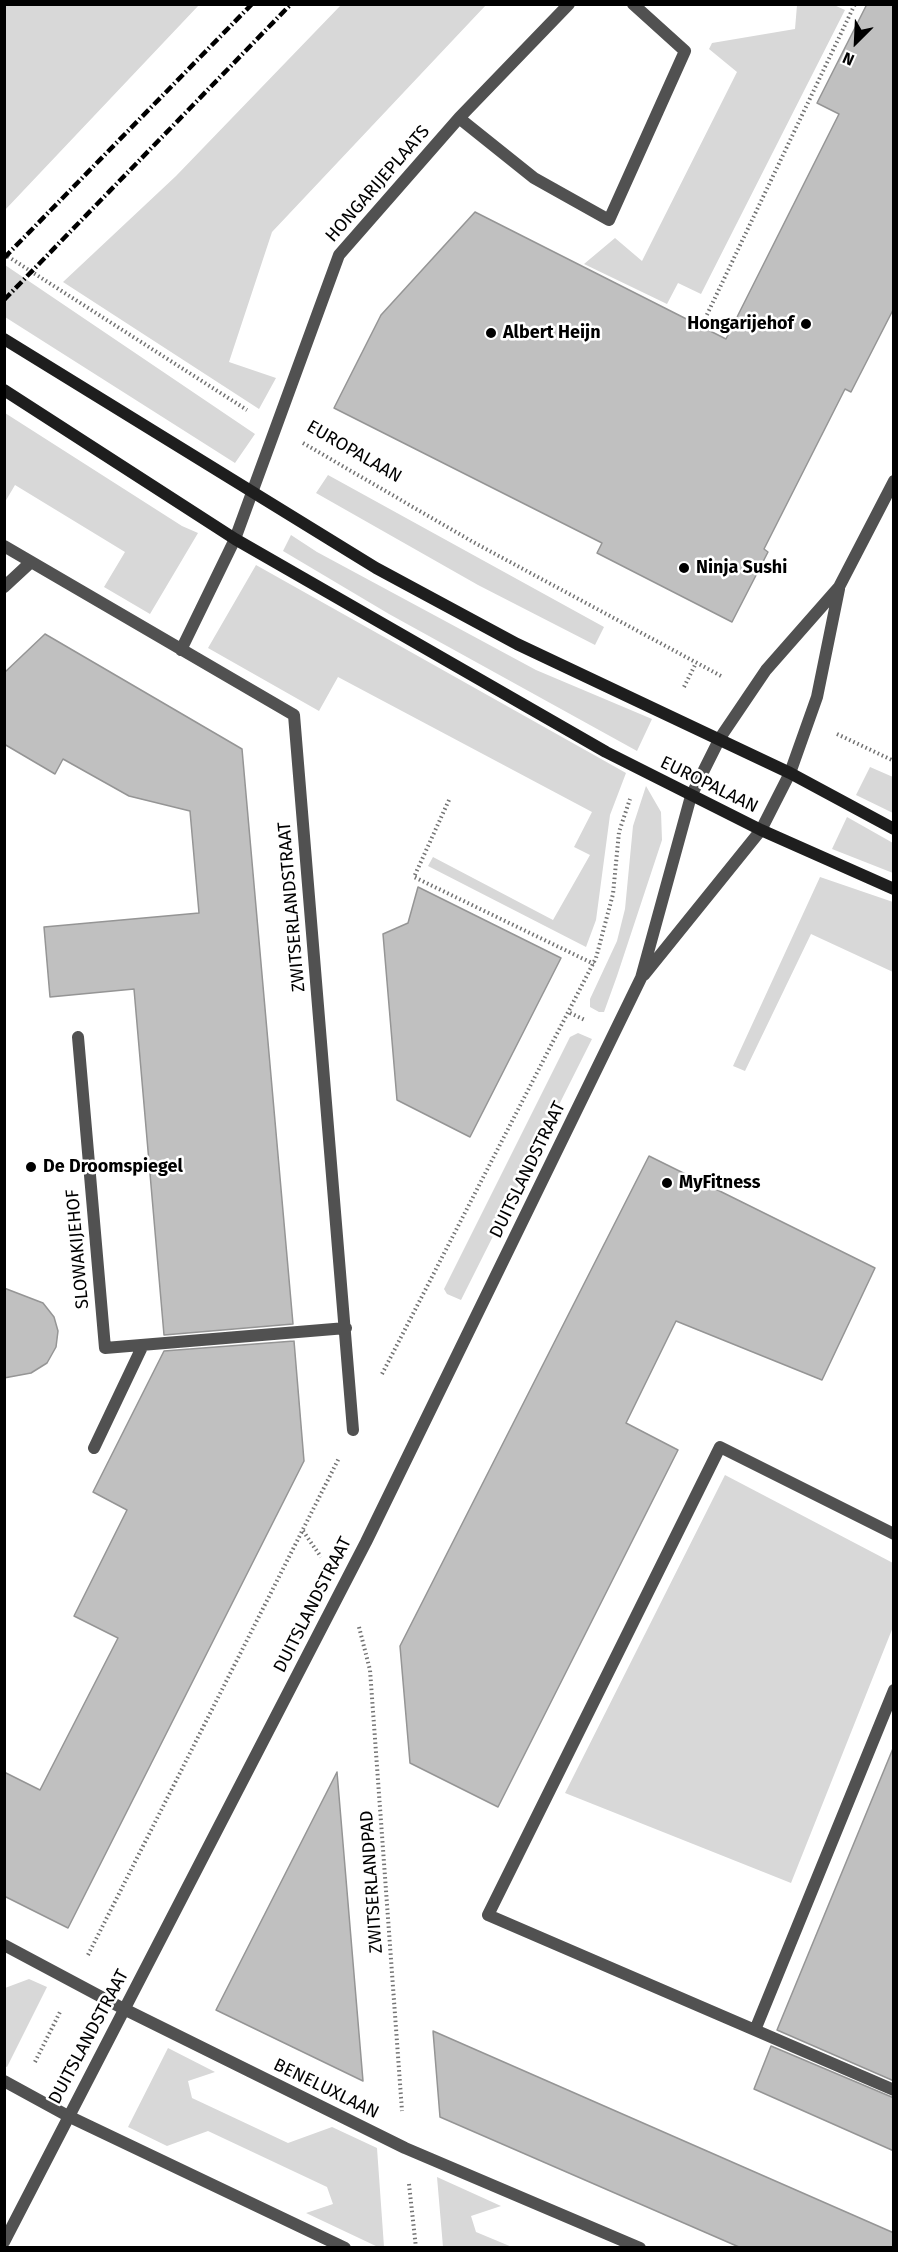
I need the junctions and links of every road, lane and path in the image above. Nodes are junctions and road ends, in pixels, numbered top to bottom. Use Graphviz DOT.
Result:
graph roads {
  1 [pos="569,4"];
  2 [pos="633,4"];
  3 [pos="855,4"];
  4 [pos="459,118"];
  5 [pos="4,254"];
  6 [pos="703,324"];
  7 [pos="4,339"];
  8 [pos="4,390"];
  9 [pos="276,428"];
  10 [pos="894,481"];
  11 [pos="252,494"];
  12 [pos="235,539"];
  13 [pos="4,546"];
  14 [pos="31,562"];
  15 [pos="4,586"];
  16 [pos="839,587"];
  17 [pos="181,650"];
  18 [pos="696,663"];
  19 [pos="809,719"];
  20 [pos="720,738"];
  21 [pos="894,761"];
  22 [pos="790,773"];
  23 [pos="691,796"];
  24 [pos="449,800"];
  25 [pos="761,830"];
  26 [pos="894,830"];
  27 [pos="894,889"];
  28 [pos="594,964"];
  29 [pos="641,978"];
  30 [pos="78,1037"];
  31 [pos="346,1328"];
  32 [pos="143,1345"];
  33 [pos="353,1430"];
  34 [pos="94,1448"];
  35 [pos="303,1531"];
  36 [pos="894,1534"];
  37 [pos="342,1587"];
  38 [pos="894,1690"];
  39 [pos="4,1946"];
  40 [pos="124,2009"];
  41 [pos="754,2030"];
  42 [pos="4,2082"];
  43 [pos="894,2090"];
  44 [pos="68,2116"];
  45 [pos="405,2148"];
  46 [pos="4,2242"];
  47 [pos="345,2247"];
  48 [pos="416,2247"];
  49 [pos="640,2247"];
  1 -- 4 [label="street, HONGARIJEPLAATS"];
  2 -- 4 [label="street"];
  3 -- 6 [label="path"];
  4 -- 9 [label="street, HONGARIJEPLAATS"];
  5 -- 9 [label="path, EUROPALAAN"];
  7 -- 11 [label="street"];
  8 -- 12 [label="street, EUROPALAAN"];
  9 -- 11 [label="street, HONGARIJEPLAATS"];
  9 -- 18 [label="path, EUROPALAAN"];
  10 -- 16 [label="street"];
  11 -- 12 [label="street"];
  11 -- 20 [label="street"];
  12 -- 17 [label="street"];
  12 -- 23 [label="street, EUROPALAAN"];
  13 -- 14 [label="street, ZWITSERLANDSTRAAT"];
  14 -- 15 [label="street"];
  14 -- 17 [label="street, ZWITSERLANDSTRAAT"];
  16 -- 19 [label="street, DUITSLANDSTRAAT"];
  16 -- 20 [label="street, DUITSLANDSTRAAT"];
  17 -- 31 [label="street, ZWITSERLANDSTRAAT"];
  19 -- 21 [label="path"];
  19 -- 22 [label="street, DUITSLANDSTRAAT"];
  20 -- 22 [label="street"];
  20 -- 23 [label="street, DUITSLANDSTRAAT"];
  22 -- 25 [label="street, DUITSLANDSTRAAT"];
  22 -- 26 [label="street"];
  23 -- 25 [label="street, EUROPALAAN"];
  23 -- 29 [label="street, DUITSLANDSTRAAT"];
  24 -- 28 [label="path"];
  25 -- 27 [label="street, EUROPALAAN"];
  25 -- 29 [label="street, DUITSLANDSTRAAT"];
  29 -- 37 [label="street, DUITSLANDSTRAAT"];
  30 -- 32 [label="street, SLOWAKIJEHOF"];
  31 -- 32 [label="street, SLOWAKIJEHOF"];
  31 -- 33 [label="street, ZWITSERLANDSTRAAT"];
  32 -- 34 [label="street"];
  35 -- 37 [label="path, ZWITSERLANDPAD"];
  36 -- 41 [label="street"];
  37 -- 40 [label="street, DUITSLANDSTRAAT"];
  37 -- 45 [label="path, ZWITSERLANDPAD"];
  38 -- 41 [label="street"];
  39 -- 40 [label="street, BENELUXLAAN"];
  40 -- 44 [label="street, DUITSLANDSTRAAT"];
  40 -- 45 [label="street, BENELUXLAAN"];
  41 -- 43 [label="street"];
  42 -- 44 [label="street"];
  44 -- 46 [label="street, DUITSLANDSTRAAT"];
  44 -- 47 [label="street"];
  45 -- 48 [label="path, ZWITSERLANDPAD"];
  45 -- 49 [label="street, BENELUXLAAN"];
}
